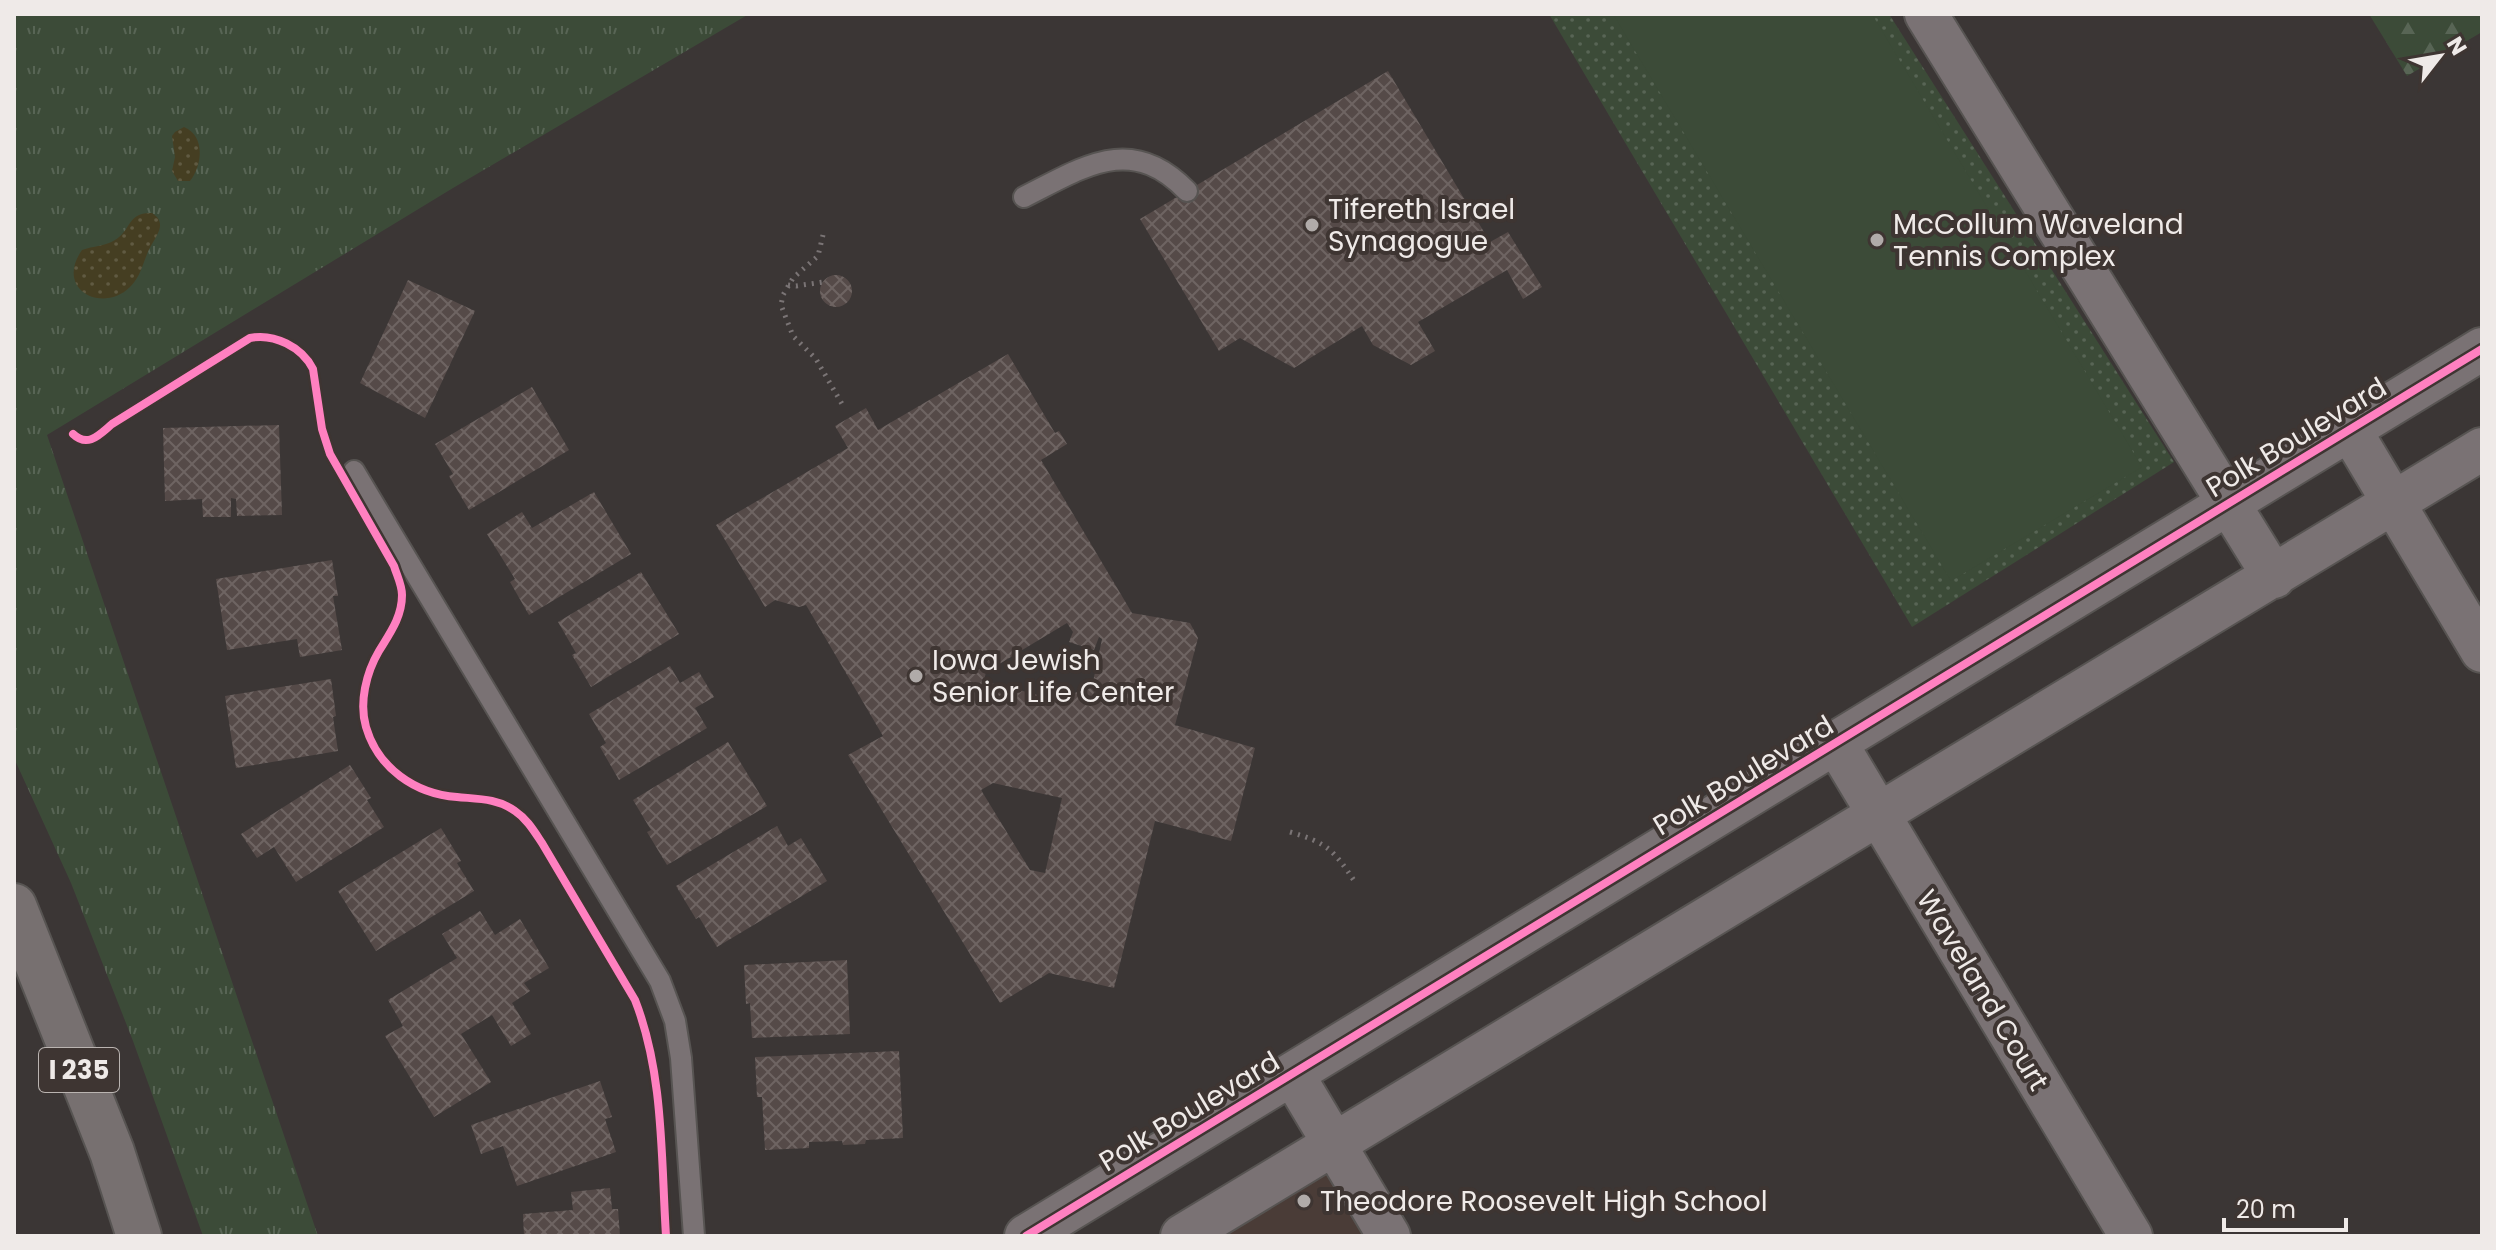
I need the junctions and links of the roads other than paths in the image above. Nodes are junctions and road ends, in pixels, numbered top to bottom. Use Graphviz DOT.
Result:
graph roads {
  1 [pos="1926,14"];
  2 [pos="1187,191"];
  3 [pos="1024,197"];
  4 [pos="2482,349"];
  5 [pos="2350,430"];
  6 [pos="2482,449"];
  7 [pos="354,471"];
  8 [pos="2394,503"];
  9 [pos="2229,504"];
  10 [pos="2274,577"];
  11 [pos="2482,651"];
  12 [pos="1836,743"];
  13 [pos="1879,815"];
  14 [pos="14,906"];
  15 [pos="1293,1075"];
  16 [pos="1334,1145"];
  17 [pos="139,1236"];
  18 [pos="694,1236"];
  19 [pos="1026,1236"];
  20 [pos="1182,1236"];
  21 [pos="1389,1236"];
  22 [pos="2131,1236"];
  1 -- 9 [label="street"];
  2 -- 3 [label="lane"];
  4 -- 5 [label="street, Polk Boulevard"];
  5 -- 8 [label="street"];
  5 -- 9 [label="street, Polk Boulevard"];
  6 -- 8 [label="street"];
  7 -- 18 [label="lane"];
  8 -- 10 [label="street"];
  8 -- 11 [label="street"];
  9 -- 10 [label="street"];
  9 -- 12 [label="street, Polk Boulevard"];
  10 -- 13 [label="street"];
  12 -- 13 [label="street, Waveland Court"];
  12 -- 15 [label="street, Polk Boulevard"];
  13 -- 16 [label="street"];
  13 -- 22 [label="street, Waveland Court"];
  14 -- 17 [label="highway, I 235"];
  15 -- 16 [label="street"];
  15 -- 19 [label="street, Polk Boulevard"];
  16 -- 20 [label="street"];
  16 -- 21 [label="street"];
}
